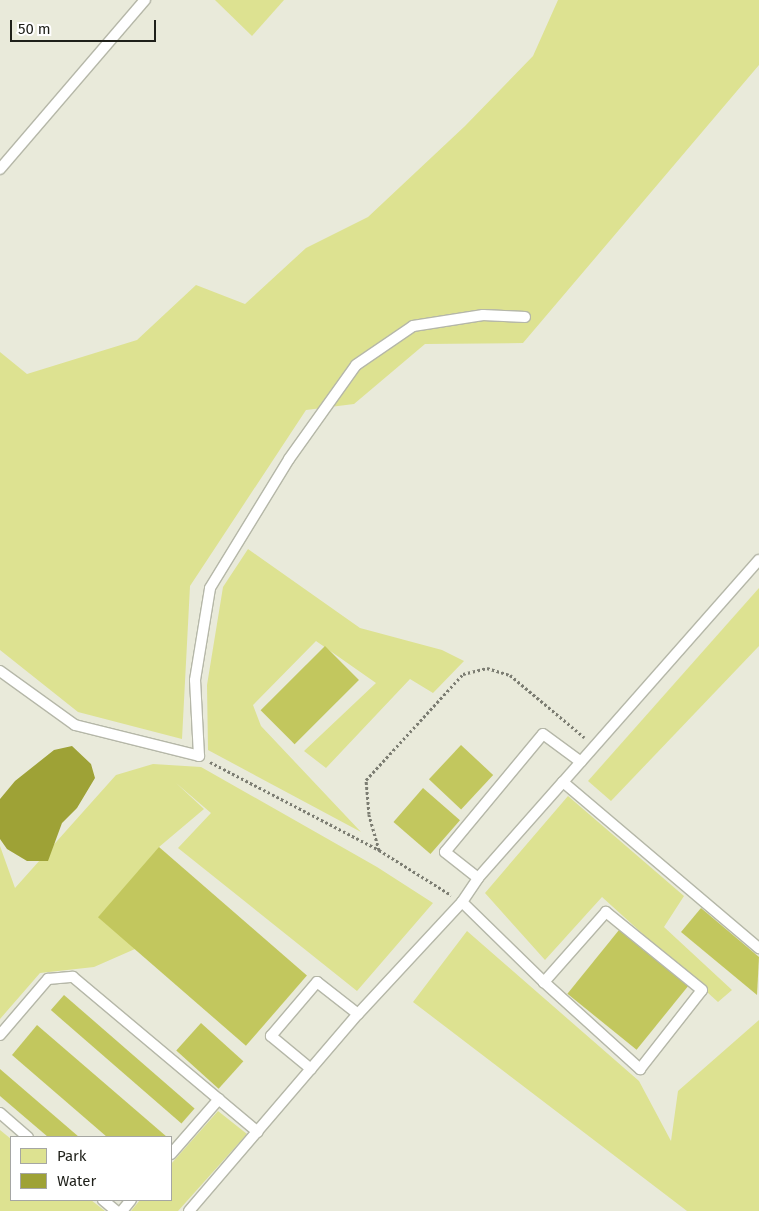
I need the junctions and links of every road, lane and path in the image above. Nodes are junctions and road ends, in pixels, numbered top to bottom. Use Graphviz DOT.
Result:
graph roads {
  1 [pos="145,0"];
  2 [pos="0,169"];
  3 [pos="525,317"];
  4 [pos="759,560"];
  5 [pos="0,671"];
  6 [pos="596,747"];
  7 [pos="199,756"];
  8 [pos="581,762"];
  9 [pos="563,782"];
  10 [pos="379,850"];
  11 [pos="478,878"];
  12 [pos="462,902"];
  13 [pos="759,948"];
  14 [pos="544,982"];
  15 [pos="358,1014"];
  16 [pos="0,1034"];
  17 [pos="311,1069"];
  18 [pos="219,1099"];
  19 [pos="0,1114"];
  20 [pos="258,1132"];
  21 [pos="27,1136"];
  22 [pos="172,1153"];
  23 [pos="104,1201"];
  24 [pos="130,1201"];
  25 [pos="116,1211"];
  26 [pos="122,1211"];
  27 [pos="189,1211"];
  1 -- 2 [label="lane"];
  3 -- 7 [label="lane"];
  4 -- 6 [label="lane"];
  5 -- 7 [label="lane"];
  6 -- 8 [label="lane"];
  6 -- 10 [label="path"];
  7 -- 10 [label="path"];
  8 -- 9 [label="lane"];
  8 -- 11 [label="lane"];
  9 -- 11 [label="lane"];
  9 -- 13 [label="lane"];
  10 -- 12 [label="path"];
  11 -- 12 [label="lane"];
  12 -- 14 [label="lane"];
  12 -- 15 [label="lane"];
  14 -- 14 [label="lane"];
  15 -- 17 [label="lane"];
  15 -- 17 [label="lane"];
  16 -- 18 [label="lane"];
  17 -- 20 [label="lane"];
  18 -- 20 [label="lane"];
  18 -- 22 [label="lane"];
  19 -- 21 [label="lane"];
  20 -- 27 [label="lane"];
  23 -- 25 [label="lane"];
  24 -- 26 [label="lane"];
}
